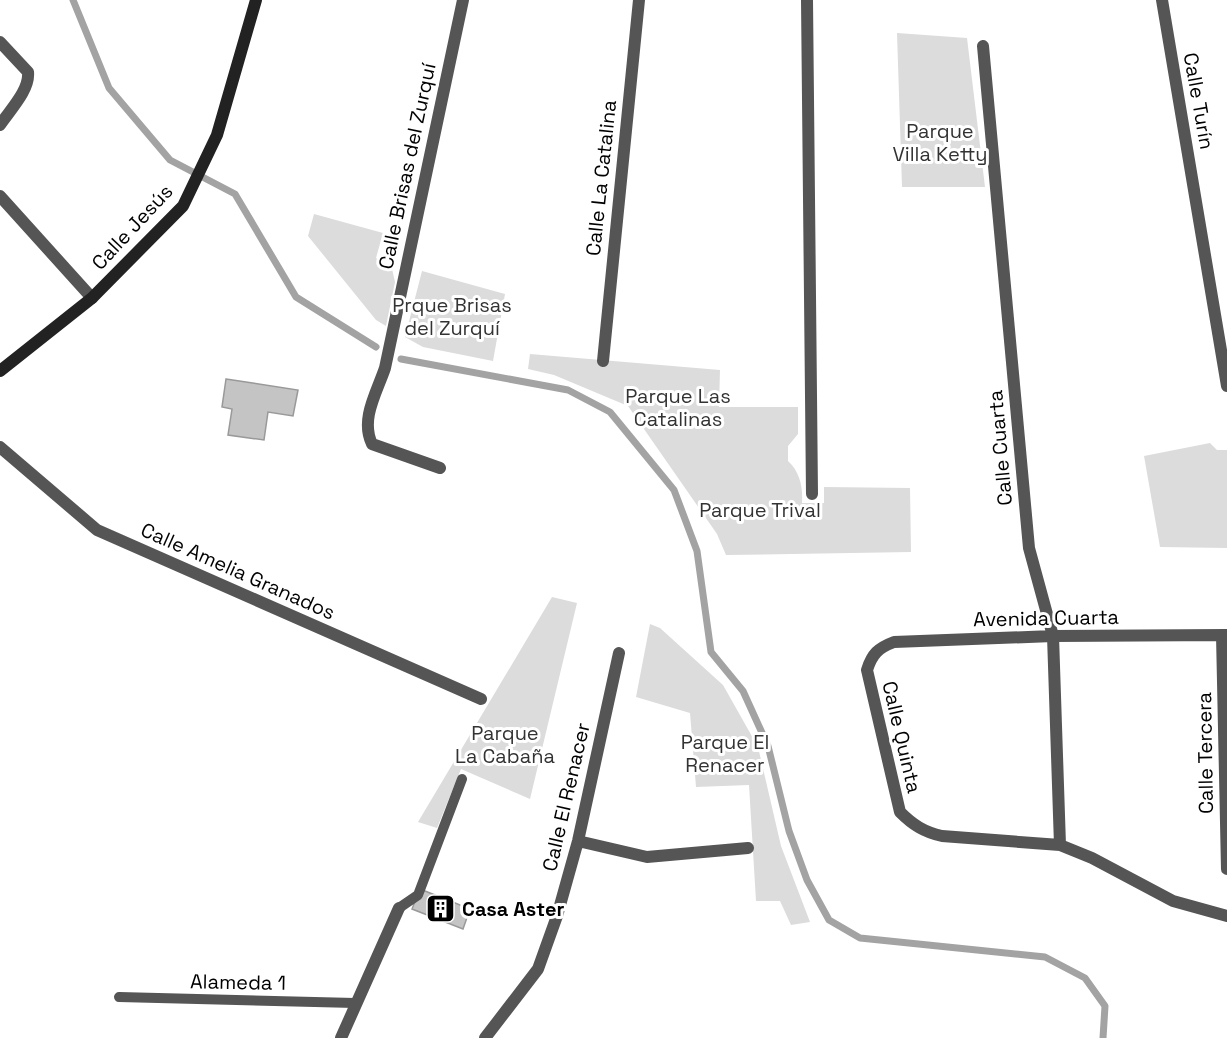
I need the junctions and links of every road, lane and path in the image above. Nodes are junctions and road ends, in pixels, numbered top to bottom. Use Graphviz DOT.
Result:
graph roads {
  1 [pos="256,0"];
  2 [pos="464,0"];
  3 [pos="639,0"];
  4 [pos="807,0"];
  5 [pos="1162,0"];
  6 [pos="0,42"];
  7 [pos="983,46"];
  8 [pos="0,125"];
  9 [pos="0,196"];
  10 [pos="92,298"];
  11 [pos="603,361"];
  12 [pos="0,370"];
  13 [pos="1227,386"];
  14 [pos="0,447"];
  15 [pos="440,468"];
  16 [pos="812,495"];
  17 [pos="1224,635"];
  18 [pos="1053,636"];
  19 [pos="619,653"];
  20 [pos="872,656"];
  21 [pos="481,699"];
  22 [pos="462,779"];
  23 [pos="578,841"];
  24 [pos="1060,845"];
  25 [pos="748,848"];
  26 [pos="1227,869"];
  27 [pos="399,908"];
  28 [pos="1227,916"];
  29 [pos="119,997"];
  30 [pos="355,1003"];
  31 [pos="341,1038"];
  32 [pos="485,1038"];
  1 -- 10 [label="street, Calle Jesús"];
  2 -- 15 [label="street, Calle Brisas del Zurquí"];
  3 -- 11 [label="street, Calle La Catalina"];
  4 -- 16 [label="street"];
  5 -- 13 [label="street, Calle Turín"];
  6 -- 8 [label="street"];
  7 -- 18 [label="street, Calle Cuarta"];
  9 -- 10 [label="street"];
  10 -- 12 [label="street, Calle Jesús"];
  14 -- 21 [label="street, Calle Amelia Granados"];
  17 -- 18 [label="street, Avenida Cuarta"];
  17 -- 26 [label="street, Calle Tercera"];
  18 -- 20 [label="street, Avenida Cuarta"];
  18 -- 24 [label="street, Calle Cuarta"];
  19 -- 23 [label="street, Calle El Renacer"];
  20 -- 24 [label="street, Calle Quinta"];
  22 -- 27 [label="lane"];
  23 -- 25 [label="street"];
  23 -- 32 [label="street, Calle El Renacer"];
  24 -- 28 [label="street"];
  27 -- 30 [label="street"];
  29 -- 30 [label="lane, Alameda 1"];
  30 -- 31 [label="street"];
}
